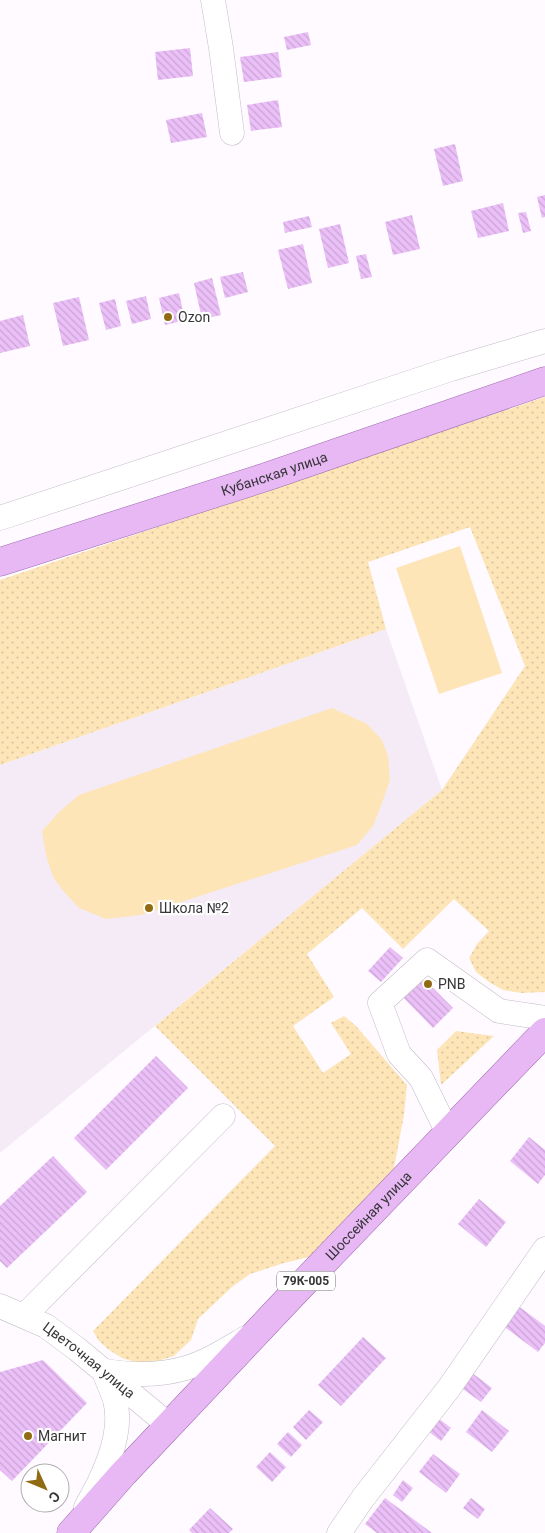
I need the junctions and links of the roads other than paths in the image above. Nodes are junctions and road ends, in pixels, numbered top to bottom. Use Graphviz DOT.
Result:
graph roads {
  1 [pos="212,0"];
  2 [pos="232,133"];
  3 [pos="545,341"];
  4 [pos="545,381"];
  5 [pos="0,518"];
  6 [pos="0,562"];
  7 [pos="545,1018"];
  8 [pos="545,1032"];
  9 [pos="223,1116"];
  10 [pos="448,1133"];
  11 [pos="545,1249"];
  12 [pos="0,1306"];
  13 [pos="24,1316"];
  14 [pos="258,1332"];
  15 [pos="104,1371"];
  16 [pos="170,1426"];
  17 [pos="71,1533"];
  18 [pos="339,1533"];
  1 -- 2 [label="street"];
  3 -- 5 [label="street"];
  4 -- 6 [label="main road, Кубанская улица"];
  7 -- 10 [label="street"];
  8 -- 10 [label="main road, Шоссейная улица / 79К-005"];
  9 -- 13 [label="street"];
  10 -- 14 [label="main road, Шоссейная улица / 79К-005"];
  11 -- 18 [label="street"];
  12 -- 13 [label="street, Цветочная улица"];
  13 -- 15 [label="street, Цветочная улица"];
  14 -- 15 [label="street"];
  14 -- 16 [label="main road, Шоссейная улица / 79К-005"];
  15 -- 16 [label="street, Цветочная улица"];
  15 -- 17 [label="street"];
  16 -- 17 [label="main road, Шоссейная улица / 79К-005"];
}
